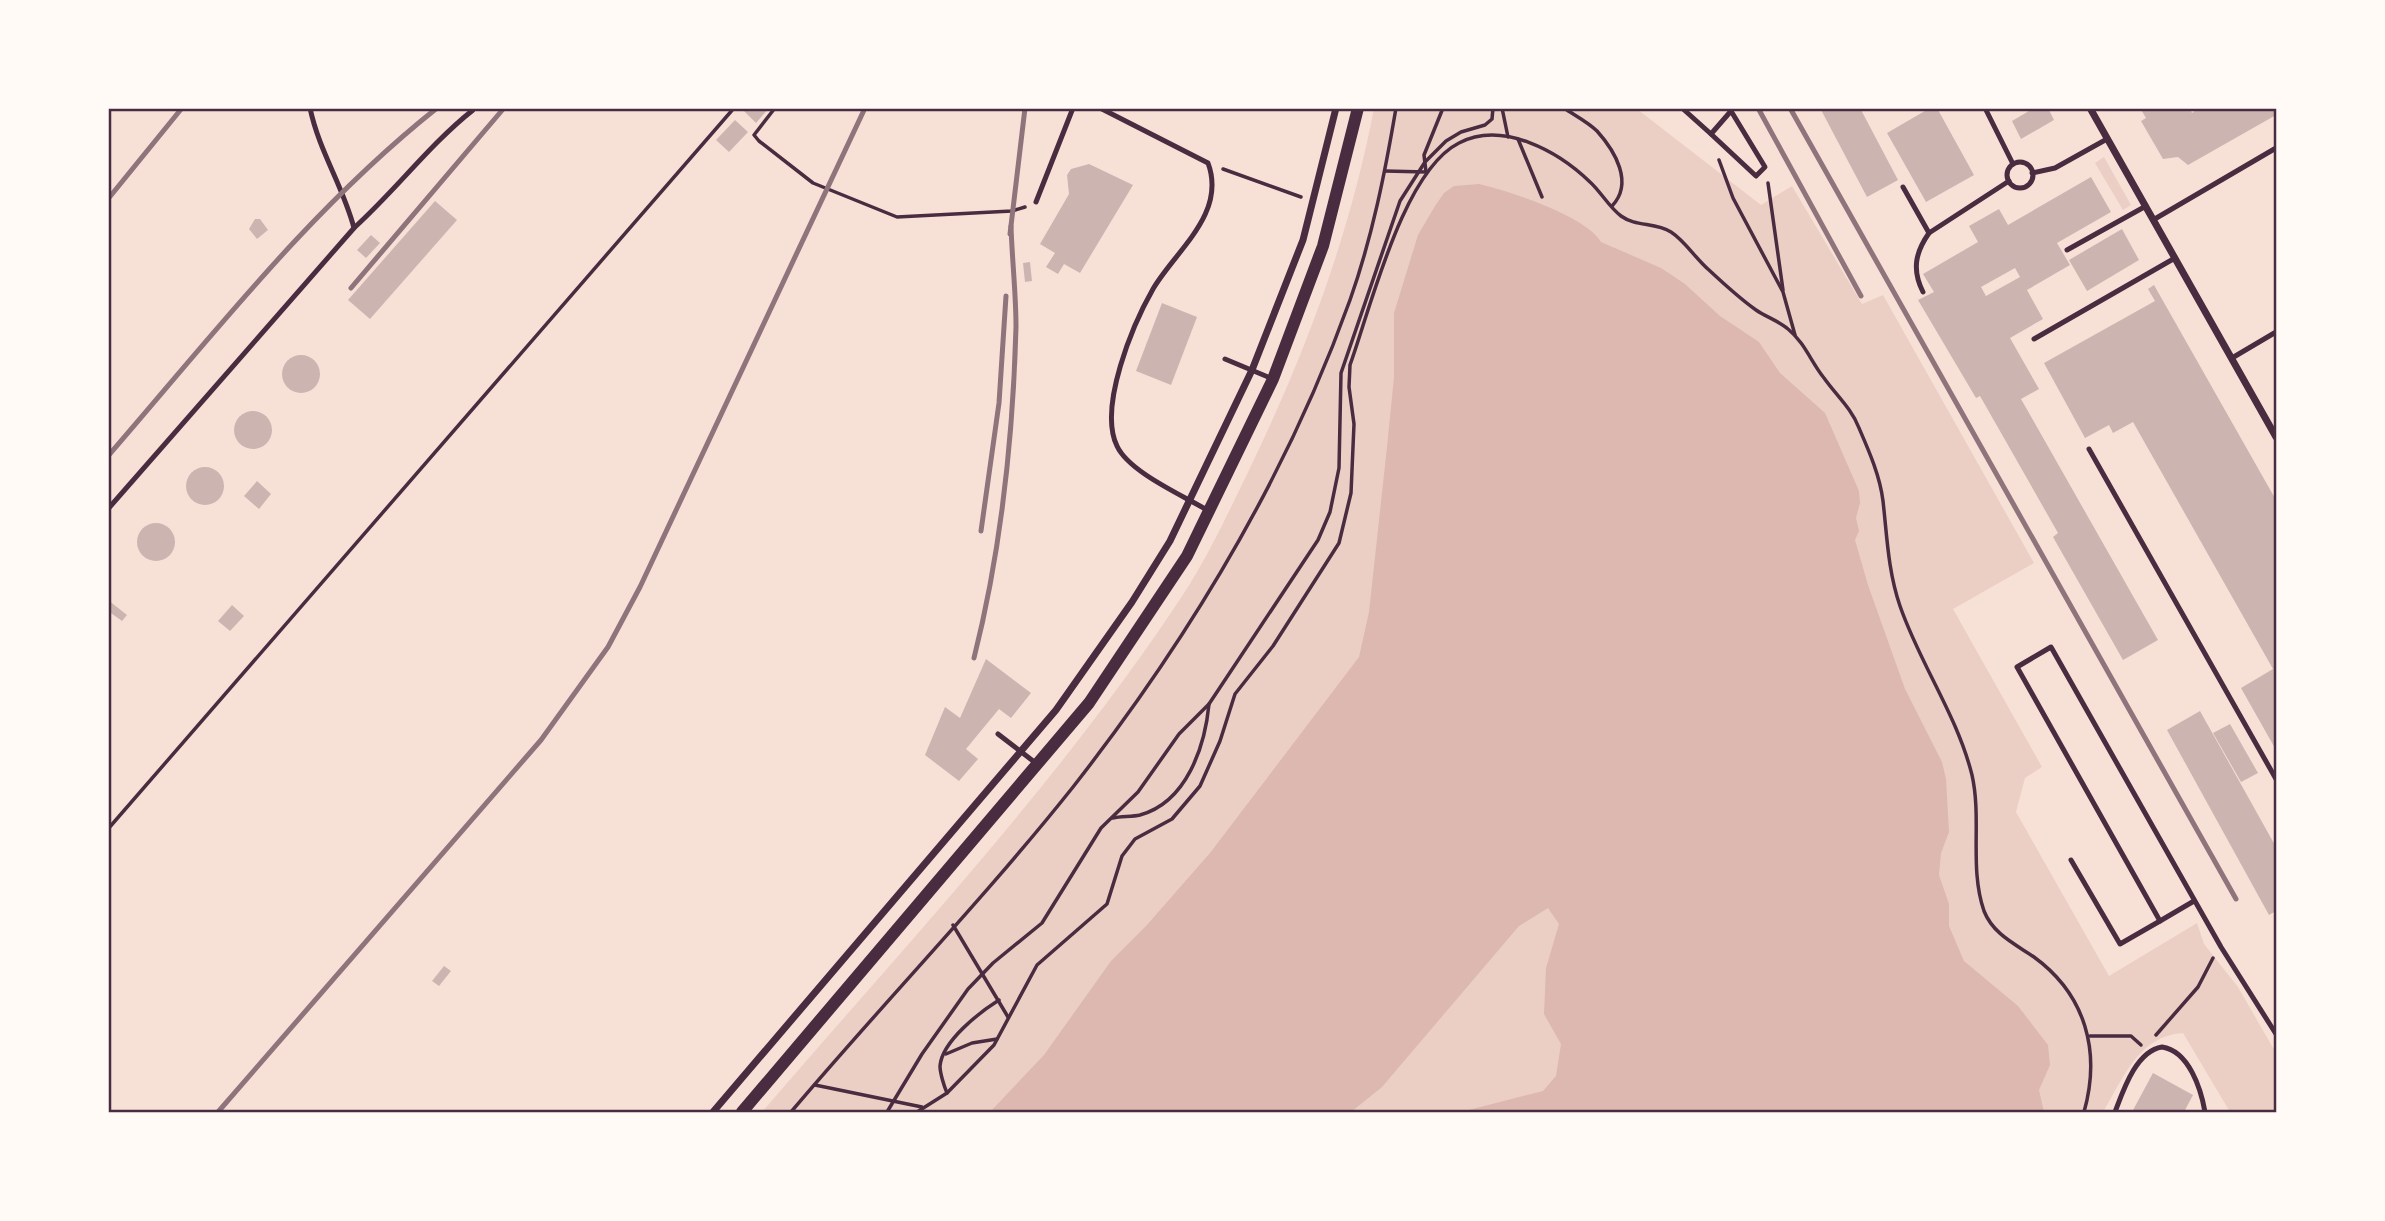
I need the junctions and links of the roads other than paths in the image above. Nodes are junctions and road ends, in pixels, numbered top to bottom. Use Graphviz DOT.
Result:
graph roads {
  1 [pos="310,108"];
  2 [pos="1073,108"];
  3 [pos="1100,108"];
  4 [pos="1336,108"];
  5 [pos="1358,108"];
  6 [pos="1682,108"];
  7 [pos="1985,108"];
  8 [pos="2090,108"];
  9 [pos="473,110"];
  10 [pos="1731,110"];
  11 [pos="1711,134"];
  12 [pos="2107,139"];
  13 [pos="2277,148"];
  14 [pos="2013,164"];
  15 [pos="2032,173"];
  16 [pos="2009,181"];
  17 [pos="1903,187"];
  18 [pos="1036,202"];
  19 [pos="2146,206"];
  20 [pos="2153,219"];
  21 [pos="354,228"];
  22 [pos="1929,233"];
  23 [pos="2067,250"];
  24 [pos="2175,258"];
  25 [pos="1923,292"];
  26 [pos="2277,332"];
  27 [pos="2034,340"];
  28 [pos="2232,358"];
  29 [pos="1225,359"];
  30 [pos="1252,370"];
  31 [pos="1273,379"];
  32 [pos="2277,437"];
  33 [pos="2089,449"];
  34 [pos="1191,501"];
  35 [pos="108,509"];
  36 [pos="1211,512"];
  37 [pos="998,733"];
  38 [pos="1021,751"];
  39 [pos="1039,765"];
  40 [pos="2277,779"];
  41 [pos="2071,860"];
  42 [pos="2194,901"];
  43 [pos="2160,921"];
  44 [pos="2277,1034"];
  45 [pos="713,1112"];
  46 [pos="741,1112"];
  47 [pos="2115,1112"];
  48 [pos="2205,1112"];
  1 -- 21 [label="lane"];
  2 -- 18 [label="lane"];
  3 -- 34 [label="lane"];
  4 -- 30 [label="street"];
  5 -- 31 [label="street"];
  6 -- 11 [label="lane"];
  7 -- 14 [label="lane"];
  8 -- 12 [label="street"];
  9 -- 21 [label="lane"];
  10 -- 11 [label="lane"];
  10 -- 11 [label="lane"];
  12 -- 15 [label="lane"];
  12 -- 19 [label="street"];
  13 -- 20 [label="lane"];
  14 -- 15 [label="lane"];
  14 -- 16 [label="lane"];
  15 -- 16 [label="lane"];
  16 -- 22 [label="lane"];
  17 -- 22 [label="lane"];
  19 -- 20 [label="street"];
  19 -- 23 [label="lane"];
  20 -- 24 [label="street"];
  21 -- 35 [label="lane"];
  22 -- 25 [label="lane"];
  24 -- 27 [label="lane"];
  24 -- 28 [label="street"];
  26 -- 28 [label="lane"];
  28 -- 32 [label="street"];
  29 -- 30 [label="lane"];
  30 -- 31 [label="lane"];
  30 -- 34 [label="street"];
  31 -- 36 [label="street"];
  33 -- 40 [label="lane"];
  34 -- 36 [label="lane"];
  34 -- 38 [label="street"];
  36 -- 39 [label="street"];
  37 -- 38 [label="lane"];
  38 -- 39 [label="lane"];
  38 -- 45 [label="street"];
  39 -- 46 [label="street"];
  41 -- 43 [label="lane"];
  42 -- 43 [label="lane"];
  42 -- 43 [label="lane"];
  42 -- 44 [label="lane"];
  47 -- 48 [label="lane"];
}
